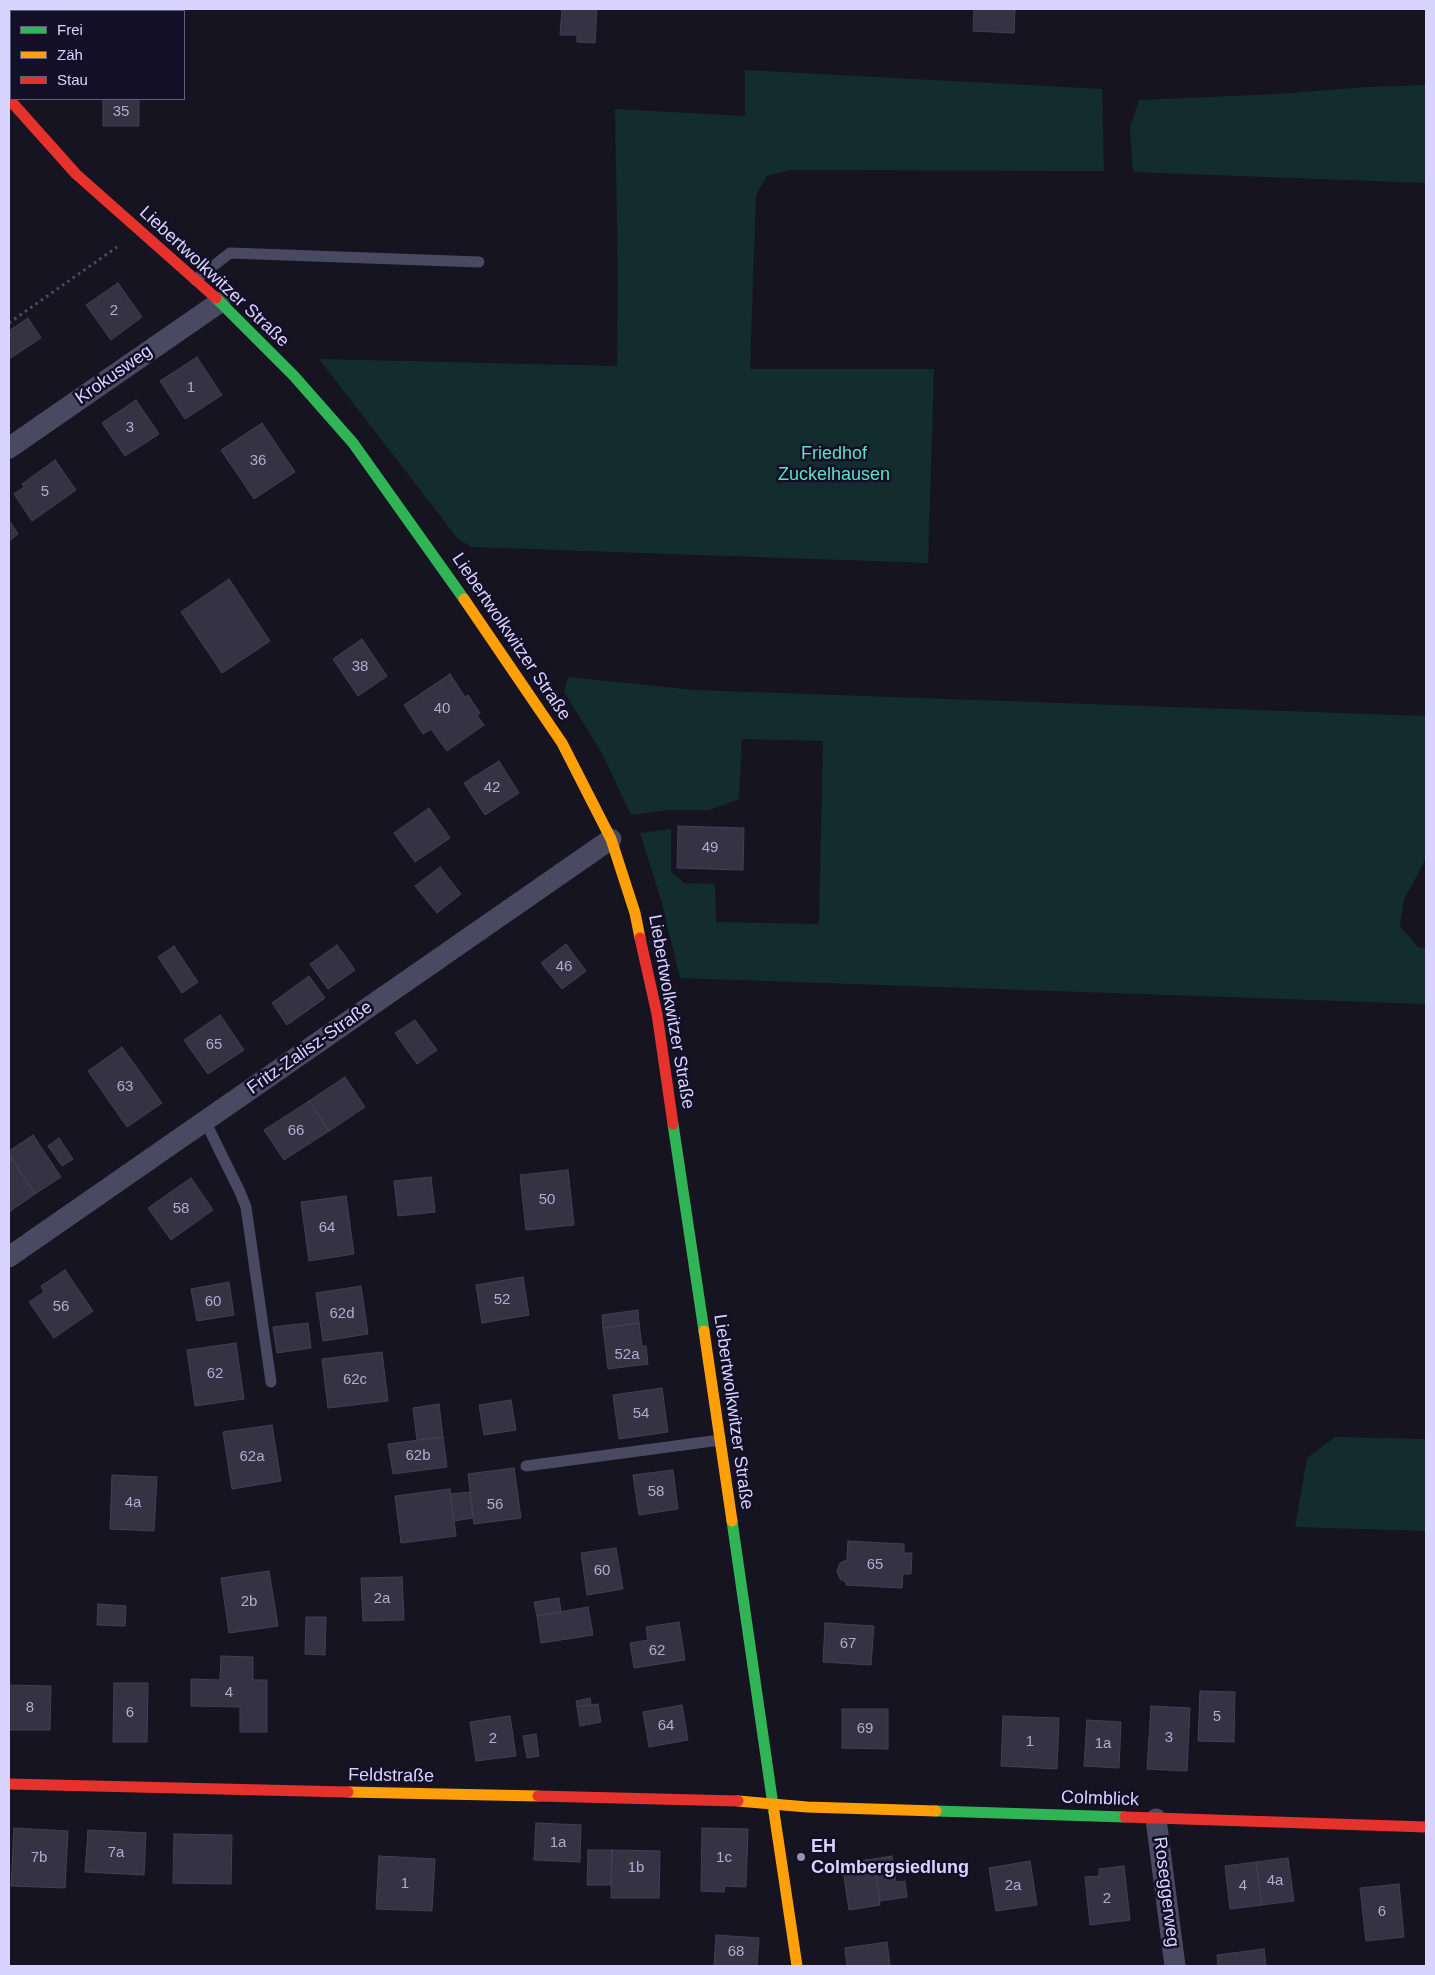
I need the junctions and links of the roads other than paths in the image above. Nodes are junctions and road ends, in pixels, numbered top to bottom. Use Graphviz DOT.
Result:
graph roads {
  1 [pos="9,99"];
  2 [pos="479,262"];
  3 [pos="195,280"];
  4 [pos="220,302"];
  5 [pos="9,448"];
  6 [pos="611,839"];
  7 [pos="205,1121"];
  8 [pos="9,1257"];
  9 [pos="271,1382"];
  10 [pos="720,1440"];
  11 [pos="526,1466"];
  12 [pos="9,1784"];
  13 [pos="773,1803"];
  14 [pos="1156,1819"];
  15 [pos="1426,1828"];
  16 [pos="796,1966"];
  17 [pos="1175,1966"];
  1 -- 3 [label="street, Liebertwolkwitzer Straße"];
  2 -- 3 [label="lane"];
  3 -- 4 [label="street, Liebertwolkwitzer Straße"];
  4 -- 5 [label="street, Krokusweg"];
  4 -- 6 [label="street, Liebertwolkwitzer Straße"];
  6 -- 7 [label="street, Fritz-Zalisz-Straße"];
  6 -- 10 [label="street, Liebertwolkwitzer Straße"];
  7 -- 8 [label="street, Fritz-Zalisz-Straße"];
  7 -- 9 [label="lane"];
  10 -- 11 [label="lane"];
  10 -- 13 [label="street, Liebertwolkwitzer Straße"];
  12 -- 13 [label="street, Feldstraße"];
  13 -- 14 [label="street, Colmblick"];
  13 -- 16 [label="street, Liebertwolkwitzer Straße"];
  14 -- 15 [label="street, Colmblick"];
  14 -- 17 [label="street, Roseggerweg"];
}
